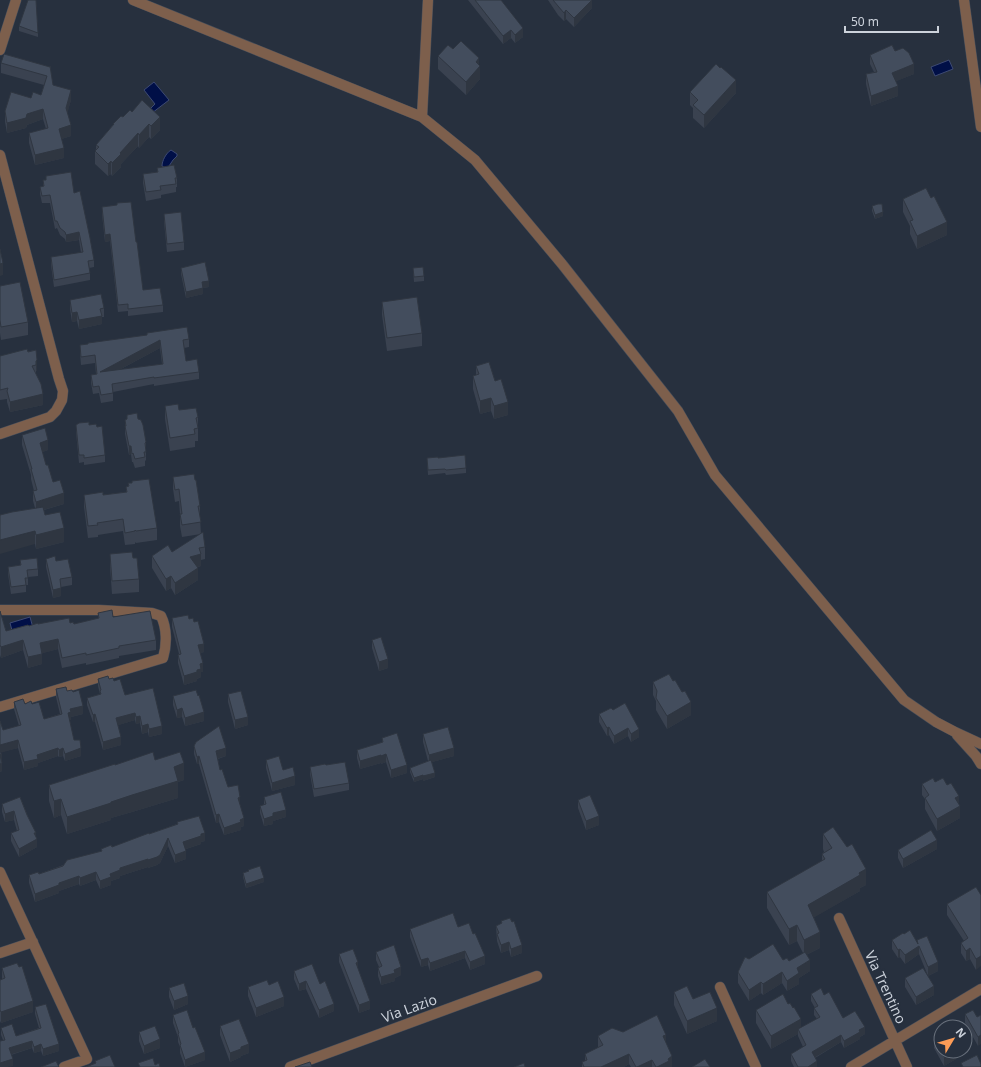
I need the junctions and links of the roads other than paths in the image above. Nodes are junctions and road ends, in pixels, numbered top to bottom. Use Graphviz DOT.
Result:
graph roads {
  1 [pos="16,0"];
  2 [pos="133,0"];
  3 [pos="428,0"];
  4 [pos="964,0"];
  5 [pos="0,50"];
  6 [pos="977,72"];
  7 [pos="422,117"];
  8 [pos="981,127"];
  9 [pos="0,155"];
  10 [pos="0,434"];
  11 [pos="0,610"];
  12 [pos="0,707"];
  13 [pos="955,732"];
  14 [pos="981,744"];
  15 [pos="981,764"];
  16 [pos="0,872"];
  17 [pos="839,918"];
  18 [pos="33,942"];
  19 [pos="0,953"];
  20 [pos="537,976"];
  21 [pos="720,987"];
  22 [pos="981,989"];
  23 [pos="895,1041"];
  24 [pos="64,1067"];
  25 [pos="290,1067"];
  26 [pos="756,1067"];
  27 [pos="851,1067"];
  28 [pos="907,1067"];
  1 -- 5 [label="street"];
  2 -- 7 [label="street"];
  3 -- 7 [label="street"];
  4 -- 6 [label="street"];
  6 -- 8 [label="street"];
  7 -- 13 [label="street"];
  9 -- 10 [label="street"];
  11 -- 12 [label="street"];
  13 -- 14 [label="street"];
  13 -- 15 [label="street"];
  16 -- 18 [label="street"];
  17 -- 23 [label="street, Via Trentino"];
  18 -- 19 [label="street"];
  18 -- 24 [label="street"];
  20 -- 25 [label="street, Via Lazio"];
  21 -- 26 [label="street"];
  22 -- 23 [label="street"];
  23 -- 27 [label="street"];
  23 -- 28 [label="street, Via Trentino"];
}
